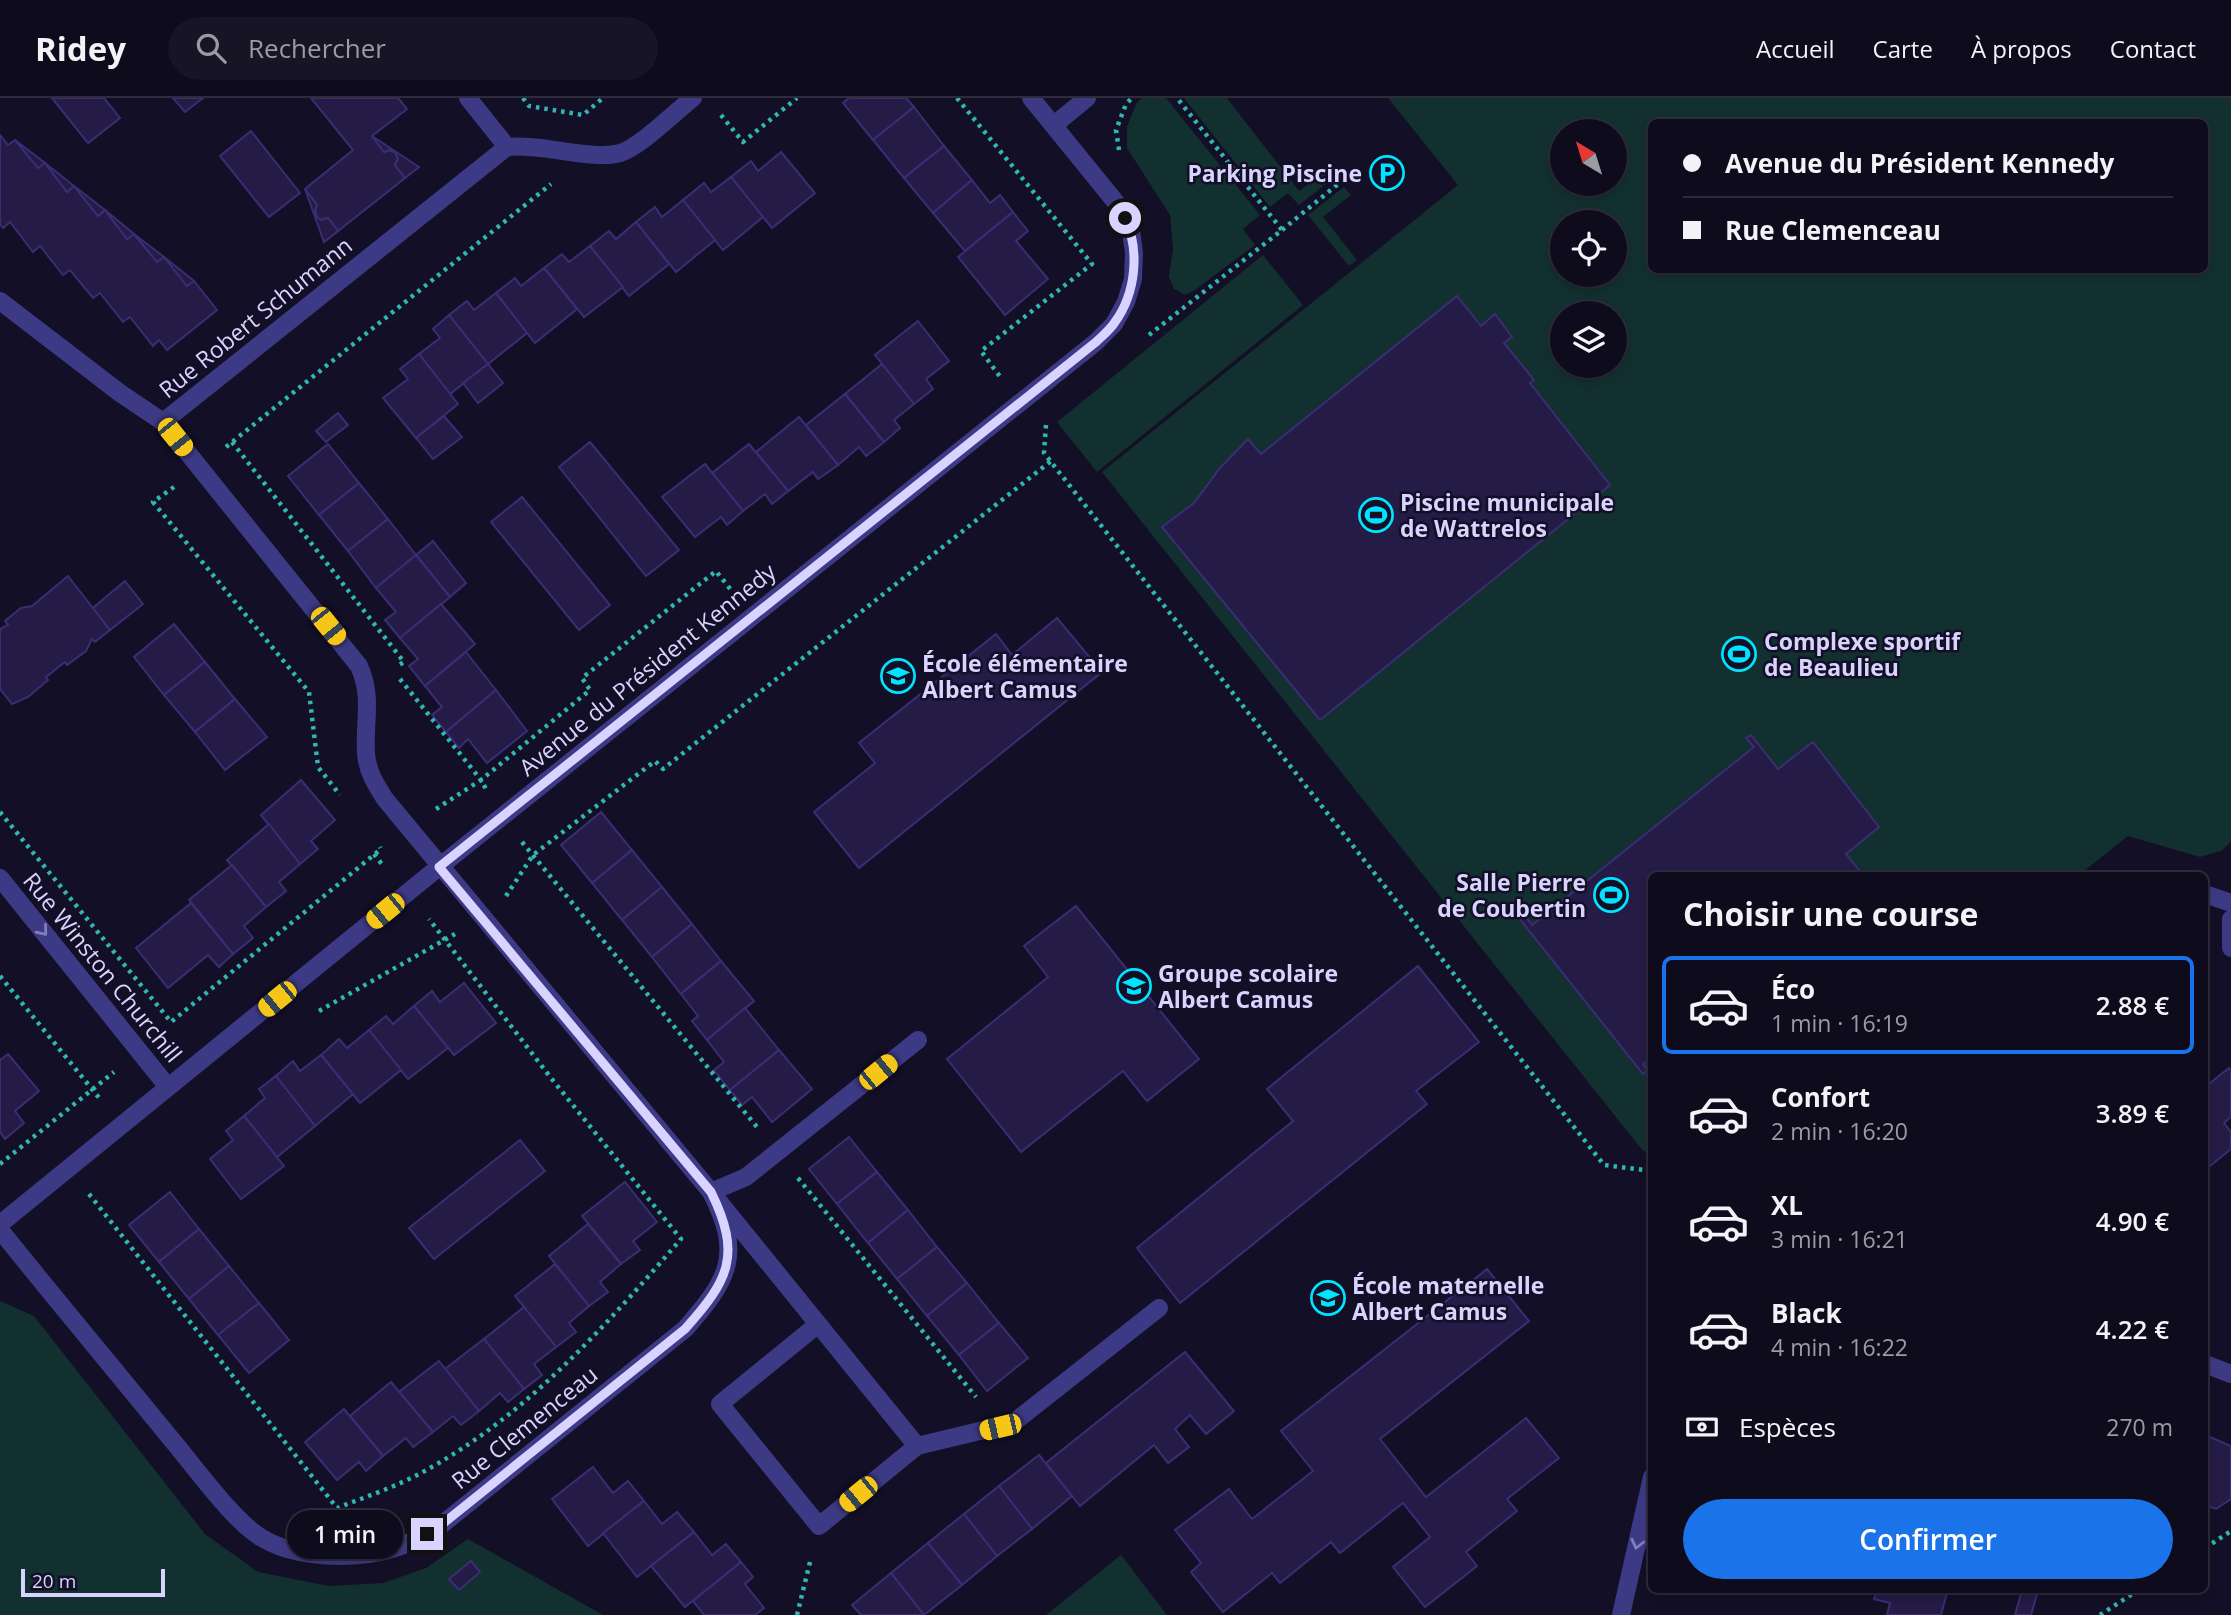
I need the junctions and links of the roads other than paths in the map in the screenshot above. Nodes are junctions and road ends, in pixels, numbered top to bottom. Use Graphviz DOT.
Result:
graph roads {
  1 [pos="468,98"];
  2 [pos="693,98"];
  3 [pos="1031,98"];
  4 [pos="1087,98"];
  5 [pos="1054,125"];
  6 [pos="507,147"];
  7 [pos="0,301"];
  8 [pos="163,422"];
  9 [pos="439,867"];
  10 [pos="0,878"];
  11 [pos="2208,895"];
  12 [pos="2231,903"];
  13 [pos="2231,919"];
  14 [pos="2231,948"];
  15 [pos="918,1040"];
  16 [pos="168,1087"];
  17 [pos="714,1199"];
  18 [pos="0,1224"];
  19 [pos="0,1230"];
  20 [pos="1159,1308"];
  21 [pos="817,1325"];
  22 [pos="2208,1365"];
  23 [pos="2231,1374"];
  24 [pos="917,1446"];
  25 [pos="1648,1495"];
  26 [pos="1621,1615"];
  1 -- 6 [label="street"];
  2 -- 6 [label="street"];
  3 -- 5 [label="street"];
  4 -- 5 [label="street"];
  5 -- 9 [label="street, Avenue du Président Kennedy"];
  6 -- 8 [label="street, Rue Robert Schumann"];
  7 -- 8 [label="street"];
  8 -- 9 [label="street, Rue Robert Schumann"];
  9 -- 16 [label="street, Avenue du Président Kennedy"];
  9 -- 17 [label="street, Rue Clemenceau"];
  10 -- 16 [label="street, Rue Winston Churchill, one-way"];
  11 -- 12 [label="street"];
  13 -- 14 [label="street"];
  15 -- 17 [label="street"];
  16 -- 18 [label="street, Avenue du Président Kennedy"];
  17 -- 19 [label="street, Rue Clemenceau"];
  17 -- 21 [label="street, Rue Clemenceau"];
  20 -- 24 [label="street"];
  21 -- 24 [label="street, Rue Clemenceau"];
  21 -- 24 [label="street"];
  22 -- 23 [label="street"];
  25 -- 26 [label="street, one-way"];
}
